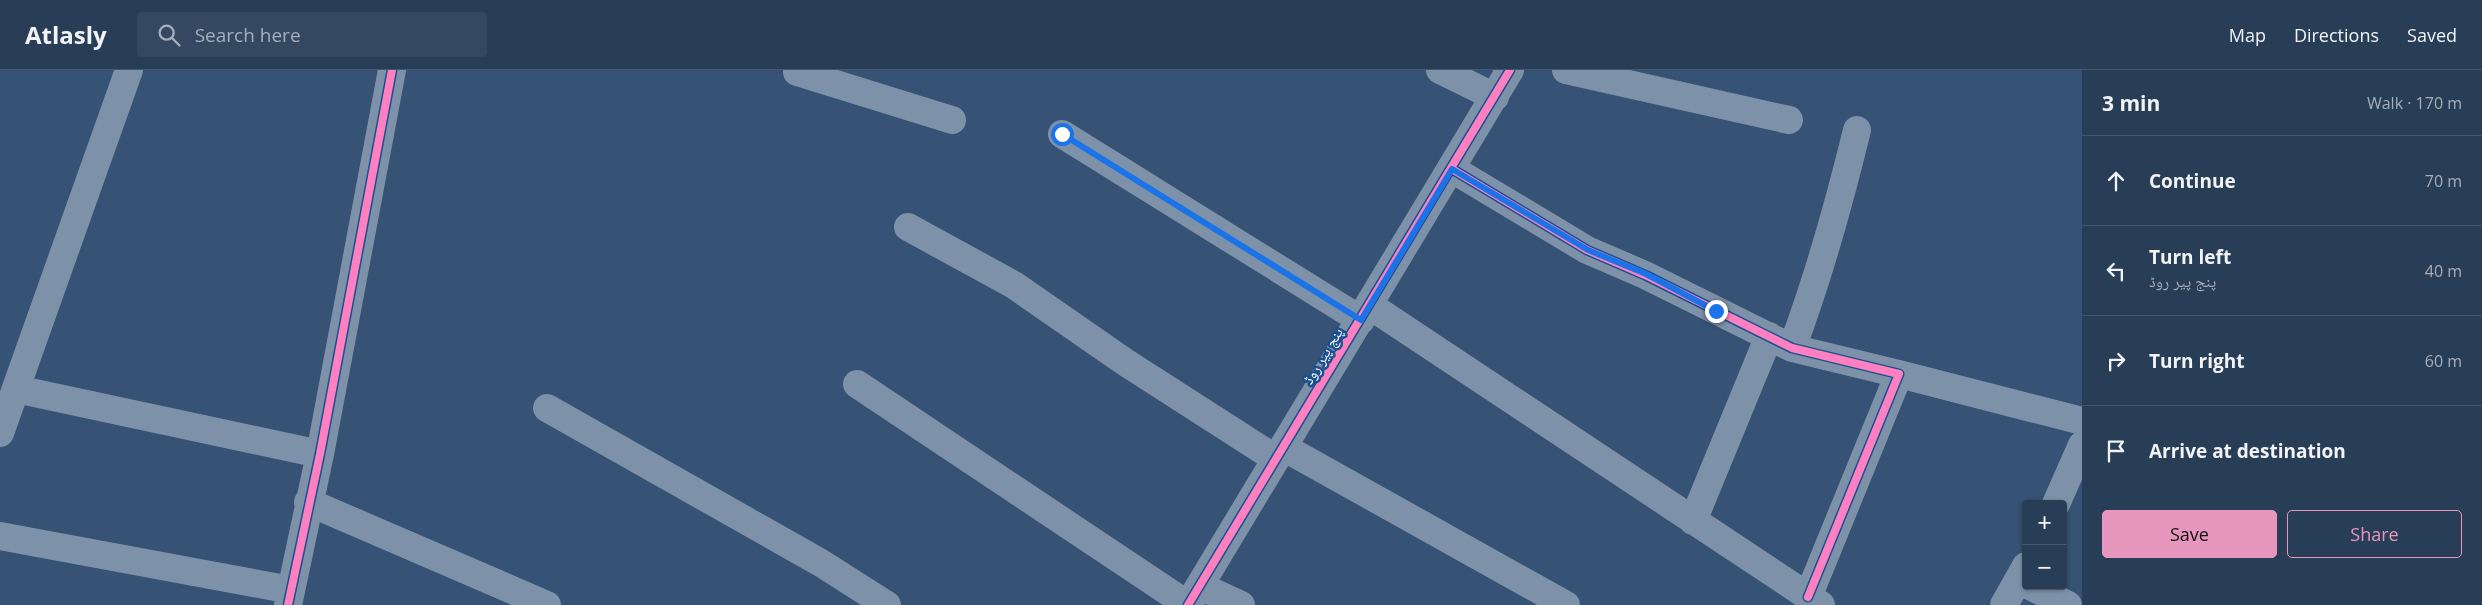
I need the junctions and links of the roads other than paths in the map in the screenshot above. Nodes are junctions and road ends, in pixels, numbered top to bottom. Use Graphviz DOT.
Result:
graph roads {
  1 [pos="129,70"];
  2 [pos="392,70"];
  3 [pos="798,70"];
  4 [pos="1440,70"];
  5 [pos="1510,70"];
  6 [pos="1566,70"];
  7 [pos="1495,97"];
  8 [pos="952,120"];
  9 [pos="1789,120"];
  10 [pos="1857,130"];
  11 [pos="1062,134"];
  12 [pos="1452,169"];
  13 [pos="908,227"];
  14 [pos="1365,312"];
  15 [pos="1780,342"];
  16 [pos="1899,374"];
  17 [pos="857,384"];
  18 [pos="16,390"];
  19 [pos="547,408"];
  20 [pos="2082,421"];
  21 [pos="0,433"];
  22 [pos="2082,445"];
  23 [pos="1280,453"];
  24 [pos="320,454"];
  25 [pos="2058,500"];
  26 [pos="308,502"];
  27 [pos="1693,520"];
  28 [pos="0,536"];
  29 [pos="2022,583"];
  30 [pos="2043,590"];
  31 [pos="290,598"];
  32 [pos="1192,599"];
  33 [pos="1814,601"];
  34 [pos="547,605"];
  35 [pos="886,605"];
  36 [pos="1241,605"];
  37 [pos="1566,605"];
  38 [pos="2004,605"];
  39 [pos="2068,605"];
  1 -- 18 [label="street"];
  2 -- 24 [label="street"];
  3 -- 8 [label="street"];
  4 -- 7 [label="street"];
  5 -- 7 [label="street, پنج پیر روڈ"];
  6 -- 9 [label="street"];
  7 -- 12 [label="street, پنج پیر روڈ"];
  10 -- 15 [label="street"];
  11 -- 14 [label="street"];
  12 -- 14 [label="street, پنج پیر روڈ"];
  12 -- 15 [label="street"];
  13 -- 23 [label="street"];
  14 -- 23 [label="street, پنج پیر روڈ"];
  14 -- 27 [label="street"];
  15 -- 16 [label="street"];
  15 -- 27 [label="street"];
  16 -- 20 [label="street"];
  16 -- 33 [label="street"];
  17 -- 32 [label="street"];
  18 -- 21 [label="street"];
  18 -- 24 [label="street"];
  19 -- 35 [label="street"];
  22 -- 25 [label="street"];
  23 -- 32 [label="street, پنج پیر روڈ"];
  23 -- 37 [label="street"];
  24 -- 26 [label="street"];
  26 -- 31 [label="street"];
  26 -- 34 [label="street"];
  27 -- 33 [label="street"];
  28 -- 31 [label="street"];
  29 -- 38 [label="street"];
  30 -- 39 [label="street"];
  32 -- 36 [label="street"];
}
